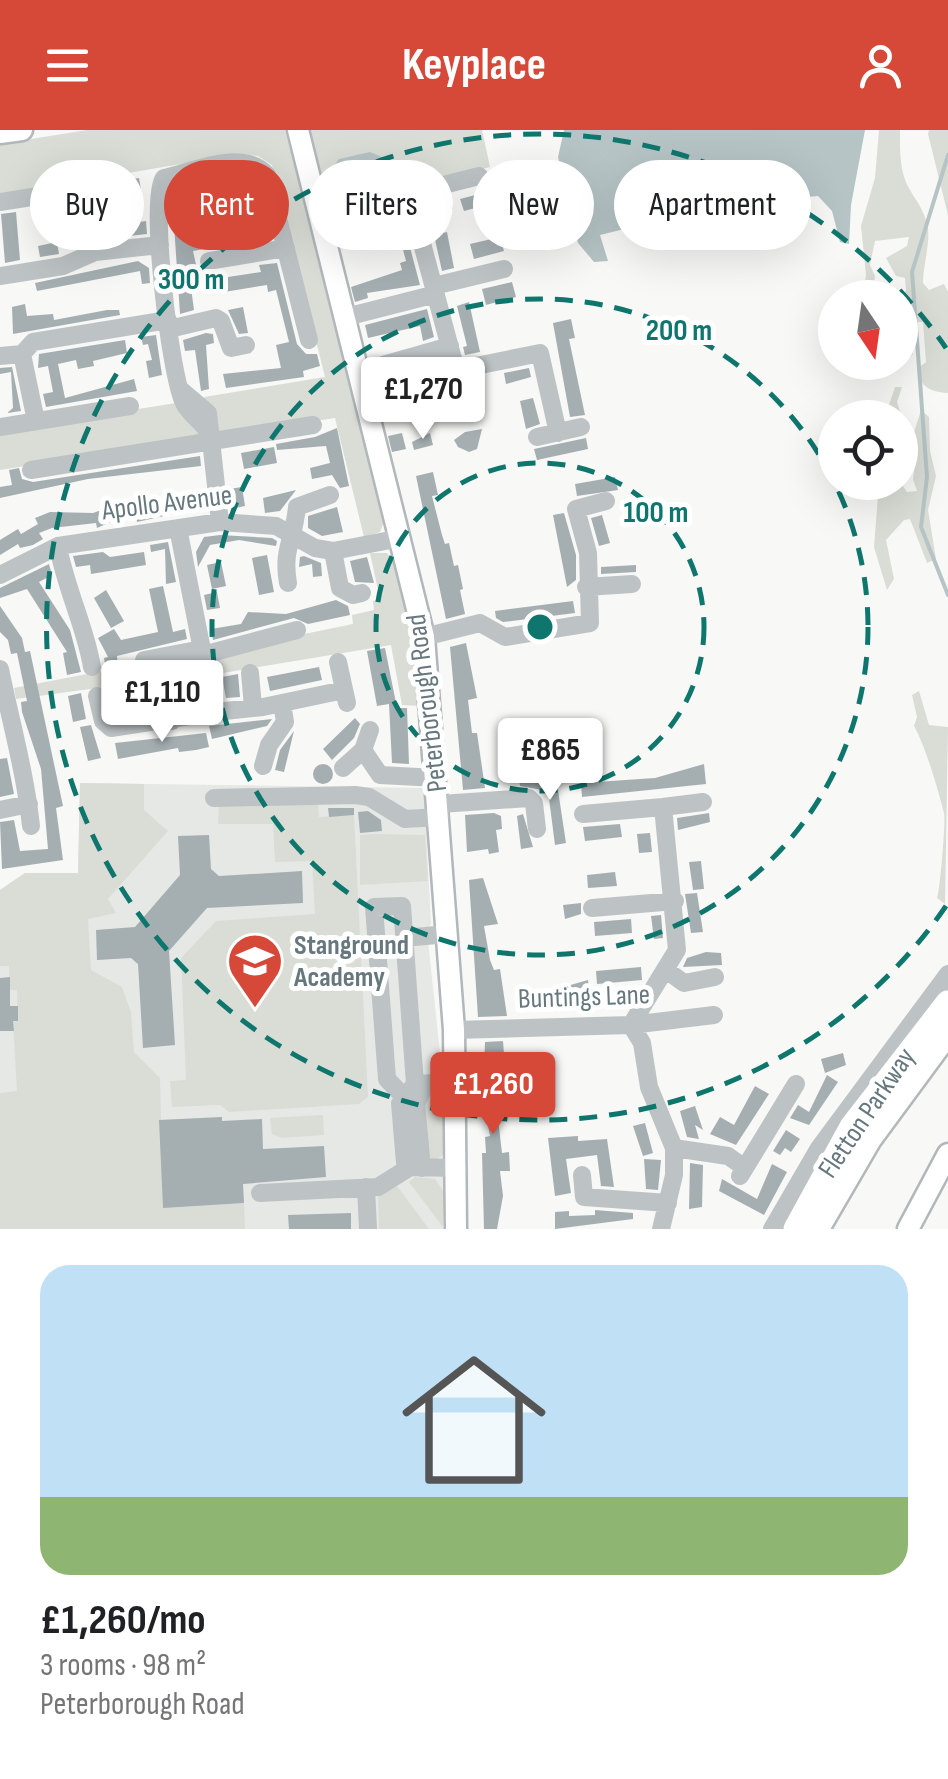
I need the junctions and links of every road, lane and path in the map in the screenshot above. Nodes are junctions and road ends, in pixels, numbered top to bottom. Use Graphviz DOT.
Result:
graph roads {
  1 [pos="22,130"];
  2 [pos="298,130"];
  3 [pos="0,133"];
  4 [pos="164,178"];
  5 [pos="160,246"];
  6 [pos="274,250"];
  7 [pos="286,250"];
  8 [pos="424,250"];
  9 [pos="209,261"];
  10 [pos="504,269"];
  11 [pos="0,276"];
  12 [pos="435,290"];
  13 [pos="346,316"];
  14 [pos="169,324"];
  15 [pos="309,340"];
  16 [pos="246,345"];
  17 [pos="450,346"];
  18 [pos="22,354"];
  19 [pos="0,356"];
  20 [pos="383,365"];
  21 [pos="130,406"];
  22 [pos="36,422"];
  23 [pos="313,425"];
  24 [pos="582,427"];
  25 [pos="0,428"];
  26 [pos="558,433"];
  27 [pos="209,437"];
  28 [pos="537,438"];
  29 [pos="30,470"];
  30 [pos="330,495"];
  31 [pos="606,501"];
  32 [pos="220,522"];
  33 [pos="178,528"];
  34 [pos="295,536"];
  35 [pos="401,538"];
  36 [pos="58,546"];
  37 [pos="334,550"];
  38 [pos="0,575"];
  39 [pos="288,583"];
  40 [pos="632,584"];
  41 [pos="586,587"];
  42 [pos="362,593"];
  43 [pos="192,596"];
  44 [pos="172,600"];
  45 [pos="297,630"];
  46 [pos="424,638"];
  47 [pos="203,652"];
  48 [pos="144,660"];
  49 [pos="338,662"];
  50 [pos="92,668"];
  51 [pos="250,673"];
  52 [pos="1,680"];
  53 [pos="166,686"];
  54 [pos="97,696"];
  55 [pos="282,704"];
  56 [pos="253,706"];
  57 [pos="4,708"];
  58 [pos="215,712"];
  59 [pos="172,720"];
  60 [pos="370,730"];
  61 [pos="362,750"];
  62 [pos="263,766"];
  63 [pos="342,768"];
  64 [pos="437,778"];
  65 [pos="214,798"];
  66 [pos="697,803"];
  67 [pos="28,804"];
  68 [pos="663,807"];
  69 [pos="0,810"];
  70 [pos="440,810"];
  71 [pos="583,814"];
  72 [pos="31,826"];
  73 [pos="536,829"];
  74 [pos="675,901"];
  75 [pos="592,908"];
  76 [pos="447,934"];
  77 [pos="404,938"];
  78 [pos="666,970"];
  79 [pos="948,974"];
  80 [pos="716,977"];
  81 [pos="947,1010"];
  82 [pos="714,1015"];
  83 [pos="631,1025"];
  84 [pos="454,1030"];
  85 [pos="948,1056"];
  86 [pos="456,1082"];
  87 [pos="796,1084"];
  88 [pos="415,1087"];
  89 [pos="852,1127"];
  90 [pos="674,1148"];
  91 [pos="948,1154"];
  92 [pos="416,1168"];
  93 [pos="457,1168"];
  94 [pos="582,1174"];
  95 [pos="366,1188"];
  96 [pos="260,1193"];
  97 [pos="668,1203"];
  98 [pos="368,1229"];
  99 [pos="456,1229"];
  100 [pos="661,1229"];
  101 [pos="772,1229"];
  102 [pos="786,1229"];
  103 [pos="796,1229"];
  104 [pos="816,1229"];
  105 [pos="830,1229"];
  106 [pos="908,1229"];
  1 -- 3 [label="main road"];
  2 -- 13 [label="main road, Peterborough Road"];
  4 -- 5 [label="street"];
  5 -- 11 [label="street"];
  5 -- 14 [label="street"];
  6 -- 9 [label="street"];
  7 -- 15 [label="street"];
  8 -- 12 [label="street"];
  10 -- 12 [label="street"];
  12 -- 13 [label="street"];
  12 -- 17 [label="street"];
  13 -- 35 [label="main road, Peterborough Road"];
  14 -- 16 [label="street"];
  14 -- 18 [label="street"];
  14 -- 27 [label="street"];
  17 -- 20 [label="street"];
  17 -- 26 [label="street"];
  18 -- 19 [label="street"];
  18 -- 22 [label="street"];
  21 -- 22 [label="street"];
  22 -- 25 [label="street"];
  23 -- 27 [label="street"];
  24 -- 26 [label="street"];
  26 -- 28 [label="street"];
  27 -- 29 [label="street"];
  27 -- 32 [label="street"];
  30 -- 34 [label="street"];
  31 -- 41 [label="street"];
  32 -- 33 [label="street, Apollo Avenue"];
  32 -- 34 [label="street, Apollo Avenue"];
  33 -- 36 [label="street, Apollo Avenue"];
  33 -- 43 [label="street"];
  34 -- 37 [label="street, Apollo Avenue"];
  34 -- 39 [label="street"];
  35 -- 37 [label="street, Apollo Avenue"];
  35 -- 46 [label="main road, Peterborough Road"];
  36 -- 38 [label="street, Apollo Avenue"];
  36 -- 50 [label="street"];
  37 -- 42 [label="street"];
  40 -- 41 [label="street"];
  41 -- 46 [label="street"];
  43 -- 44 [label="street"];
  43 -- 47 [label="street"];
  45 -- 47 [label="street"];
  46 -- 64 [label="main road, Peterborough Road"];
  47 -- 48 [label="street"];
  47 -- 58 [label="street"];
  49 -- 55 [label="street"];
  51 -- 56 [label="street"];
  52 -- 57 [label="street"];
  53 -- 59 [label="street"];
  54 -- 59 [label="street"];
  55 -- 56 [label="street"];
  55 -- 62 [label="street"];
  56 -- 58 [label="street"];
  57 -- 67 [label="street"];
  58 -- 59 [label="street"];
  60 -- 61 [label="street"];
  61 -- 63 [label="street"];
  61 -- 64 [label="street"];
  64 -- 70 [label="main road, Peterborough Road"];
  65 -- 70 [label="street"];
  66 -- 68 [label="street"];
  67 -- 69 [label="street"];
  67 -- 72 [label="street"];
  68 -- 71 [label="street"];
  68 -- 74 [label="street"];
  70 -- 73 [label="street"];
  70 -- 76 [label="main road, Peterborough Road"];
  74 -- 75 [label="street"];
  74 -- 78 [label="street"];
  76 -- 77 [label="street"];
  76 -- 84 [label="main road, Peterborough Road"];
  77 -- 88 [label="street"];
  77 -- 88 [label="street"];
  78 -- 80 [label="street"];
  78 -- 83 [label="street"];
  79 -- 101 [label="street"];
  81 -- 89 [label="highway, Fletton Parkway"];
  81 -- 104 [label="highway, Fletton Parkway"];
  82 -- 83 [label="street, Buntings Lane"];
  83 -- 84 [label="street, Buntings Lane"];
  83 -- 90 [label="street"];
  84 -- 86 [label="main road, Peterborough Road"];
  85 -- 105 [label="highway"];
  86 -- 88 [label="street"];
  86 -- 93 [label="main road, Peterborough Road"];
  87 -- 90 [label="street"];
  88 -- 92 [label="street"];
  89 -- 102 [label="street"];
  89 -- 103 [label="highway, Fletton Parkway"];
  90 -- 97 [label="street"];
  91 -- 106 [label="main road"];
  92 -- 93 [label="street"];
  92 -- 95 [label="street"];
  93 -- 99 [label="main road, Peterborough Road"];
  94 -- 97 [label="street"];
  95 -- 96 [label="street"];
  95 -- 98 [label="street"];
  97 -- 100 [label="street"];
}
